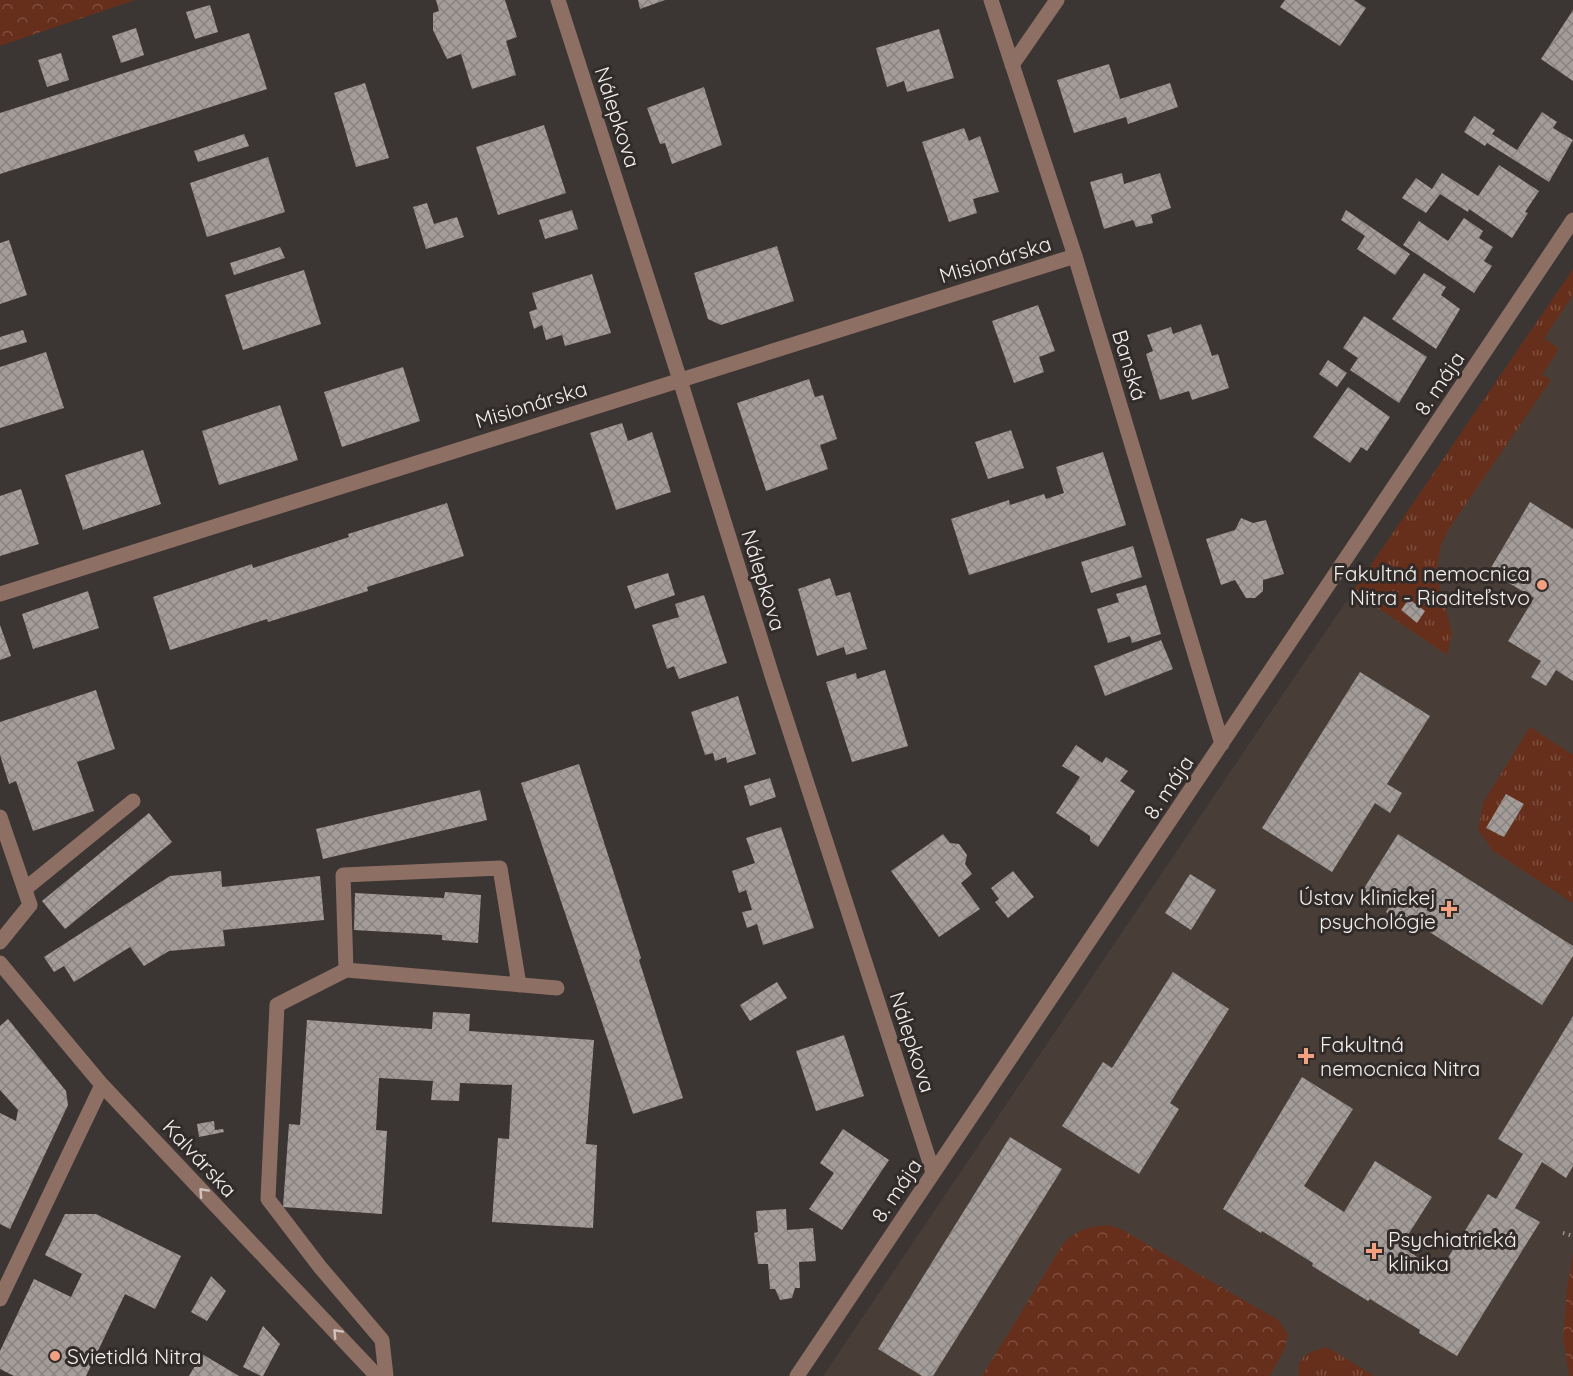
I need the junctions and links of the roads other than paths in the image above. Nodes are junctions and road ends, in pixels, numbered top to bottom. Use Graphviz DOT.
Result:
graph roads {
  1 [pos="558,0"];
  2 [pos="991,0"];
  3 [pos="1057,0"];
  4 [pos="1012,65"];
  5 [pos="1573,220"];
  6 [pos="1075,256"];
  7 [pos="681,380"];
  8 [pos="0,594"];
  9 [pos="1222,744"];
  10 [pos="133,801"];
  11 [pos="0,817"];
  12 [pos="25,889"];
  13 [pos="0,942"];
  14 [pos="0,963"];
  15 [pos="346,969"];
  16 [pos="519,985"];
  17 [pos="557,988"];
  18 [pos="102,1085"];
  19 [pos="933,1172"];
  20 [pos="0,1299"];
  21 [pos="377,1376"];
  22 [pos="386,1376"];
  23 [pos="797,1376"];
  1 -- 7 [label="street, Nálepkova"];
  2 -- 4 [label="street, Banská"];
  3 -- 4 [label="street"];
  4 -- 6 [label="street, Banská"];
  5 -- 9 [label="street, 8. mája"];
  6 -- 7 [label="street, Misionárska"];
  6 -- 9 [label="street, Banská"];
  7 -- 8 [label="street, Misionárska"];
  7 -- 19 [label="street, Nálepkova"];
  9 -- 19 [label="street, 8. mája"];
  10 -- 12 [label="street"];
  11 -- 12 [label="street"];
  12 -- 13 [label="street"];
  14 -- 18 [label="street, Kalvárska"];
  15 -- 16 [label="street"];
  15 -- 16 [label="street"];
  15 -- 22 [label="street"];
  16 -- 17 [label="street"];
  18 -- 20 [label="street"];
  21 -- 18 [label="street, Kalvárska, one-way"];
  19 -- 23 [label="street, 8. mája"];
}
